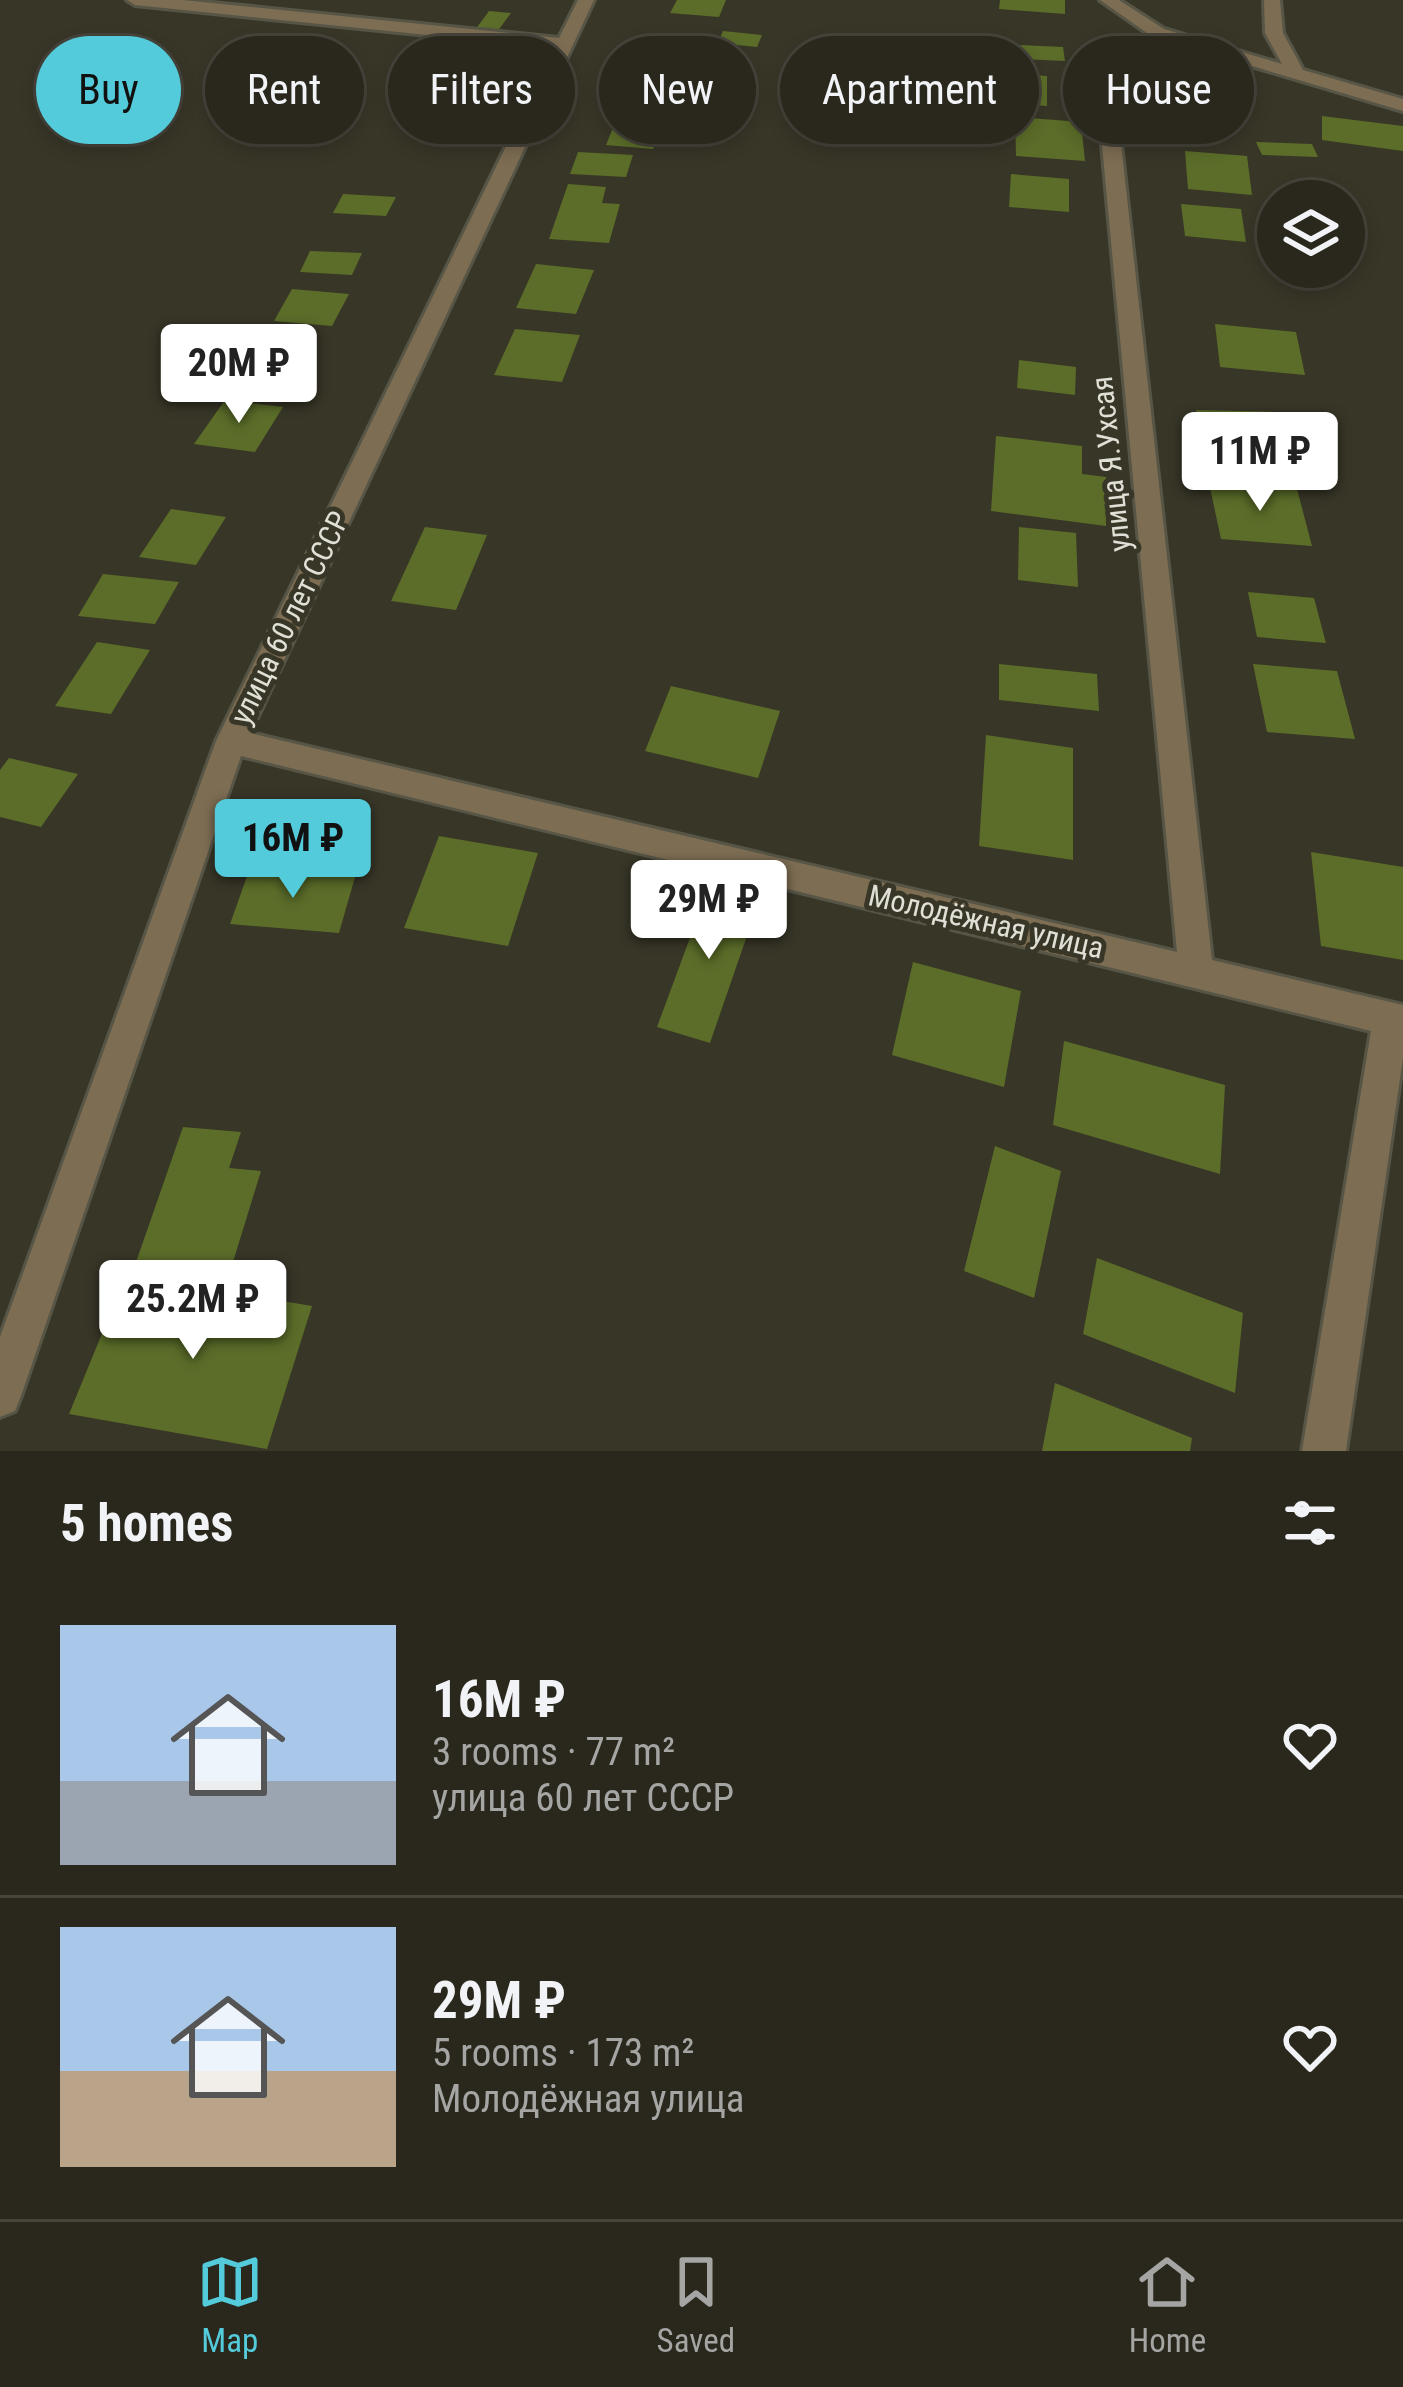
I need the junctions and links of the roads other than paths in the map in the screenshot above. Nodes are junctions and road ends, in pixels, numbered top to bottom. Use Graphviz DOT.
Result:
graph roads {
  1 [pos="135,0"];
  2 [pos="586,0"];
  3 [pos="1108,0"];
  4 [pos="1271,0"];
  5 [pos="1158,33"];
  6 [pos="486,36"];
  7 [pos="568,36"];
  8 [pos="1298,77"];
  9 [pos="1403,105"];
  10 [pos="516,144"];
  11 [pos="231,741"];
  12 [pos="1196,972"];
  13 [pos="1397,1021"];
  14 [pos="0,1396"];
  15 [pos="1324,1451"];
  1 -- 6 [label="street"];
  2 -- 7 [label="street, улица 60 лет СССР"];
  3 -- 5 [label="street"];
  4 -- 8 [label="street"];
  5 -- 8 [label="street"];
  5 -- 12 [label="street, улица Я.Ухсая"];
  8 -- 9 [label="street"];
  10 -- 11 [label="street, улица 60 лет СССР"];
  11 -- 12 [label="street, Молодёжная улица"];
  11 -- 14 [label="street, улица 60 лет СССР"];
  12 -- 13 [label="street, Молодёжная улица"];
  13 -- 15 [label="street, Молодёжная улица"];
}
